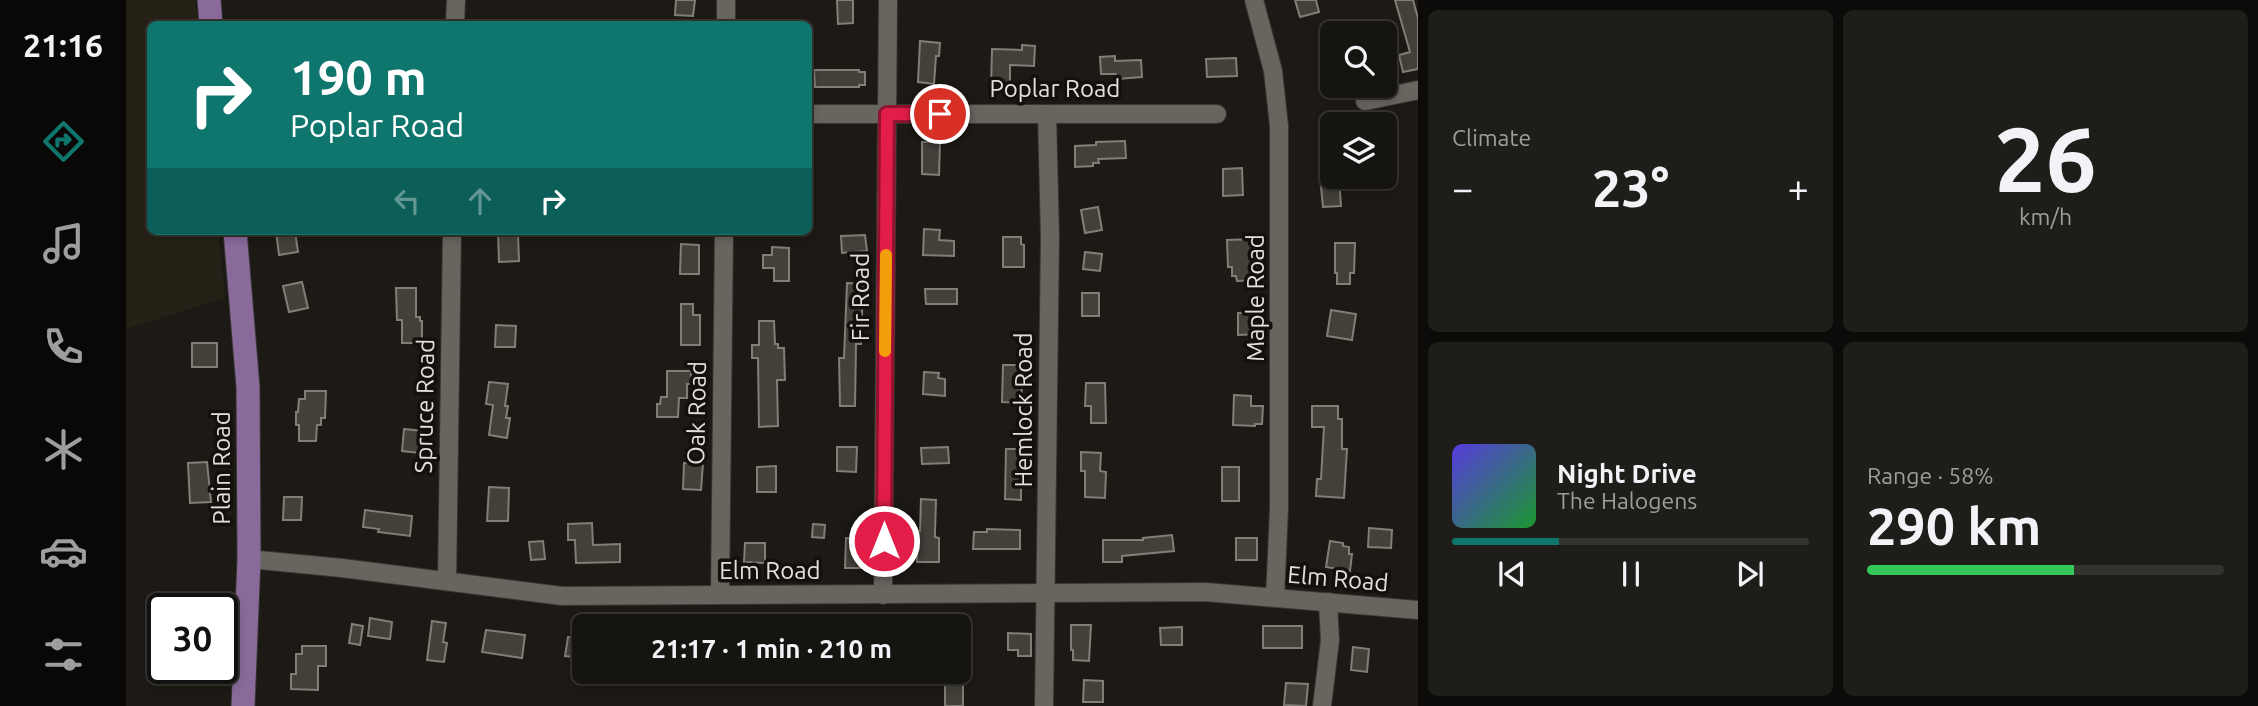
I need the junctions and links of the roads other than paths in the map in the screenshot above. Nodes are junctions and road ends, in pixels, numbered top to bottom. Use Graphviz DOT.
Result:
graph roads {
  1 [pos="209,0"];
  2 [pos="456,0"];
  3 [pos="726,0"];
  4 [pos="888,0"];
  5 [pos="1254,0"];
  6 [pos="211,21"];
  7 [pos="455,21"];
  8 [pos="726,21"];
  9 [pos="1418,90"];
  10 [pos="1365,101"];
  11 [pos="812,114"];
  12 [pos="887,114"];
  13 [pos="1046,114"];
  14 [pos="1217,114"];
  15 [pos="235,235"];
  16 [pos="452,235"];
  17 [pos="724,235"];
  18 [pos="249,559"];
  19 [pos="447,582"];
  20 [pos="1045,594"];
  21 [pos="720,595"];
  22 [pos="883,595"];
  23 [pos="1275,598"];
  24 [pos="1328,602"];
  25 [pos="1418,610"];
  26 [pos="243,706"];
  27 [pos="1044,706"];
  28 [pos="1322,706"];
  1 -- 6 [label="main road"];
  2 -- 7 [label="street"];
  3 -- 8 [label="street"];
  4 -- 12 [label="street, Fir Road"];
  5 -- 23 [label="street, Maple Road"];
  9 -- 10 [label="street"];
  11 -- 12 [label="street, Poplar Road"];
  12 -- 13 [label="street, Poplar Road"];
  12 -- 22 [label="street, Fir Road"];
  13 -- 14 [label="street, Poplar Road"];
  13 -- 20 [label="street, Hemlock Road"];
  15 -- 18 [label="main road, Plain Road"];
  16 -- 19 [label="street, Spruce Road"];
  17 -- 21 [label="street, Oak Road"];
  18 -- 19 [label="street, Elm Road"];
  18 -- 26 [label="main road, Plain Road"];
  19 -- 21 [label="street, Elm Road"];
  20 -- 22 [label="street, Elm Road"];
  20 -- 23 [label="street, Elm Road"];
  20 -- 27 [label="street, Hemlock Road"];
  21 -- 22 [label="street, Elm Road"];
  23 -- 24 [label="street, Elm Road"];
  24 -- 25 [label="street, Elm Road"];
  24 -- 28 [label="street"];
}
